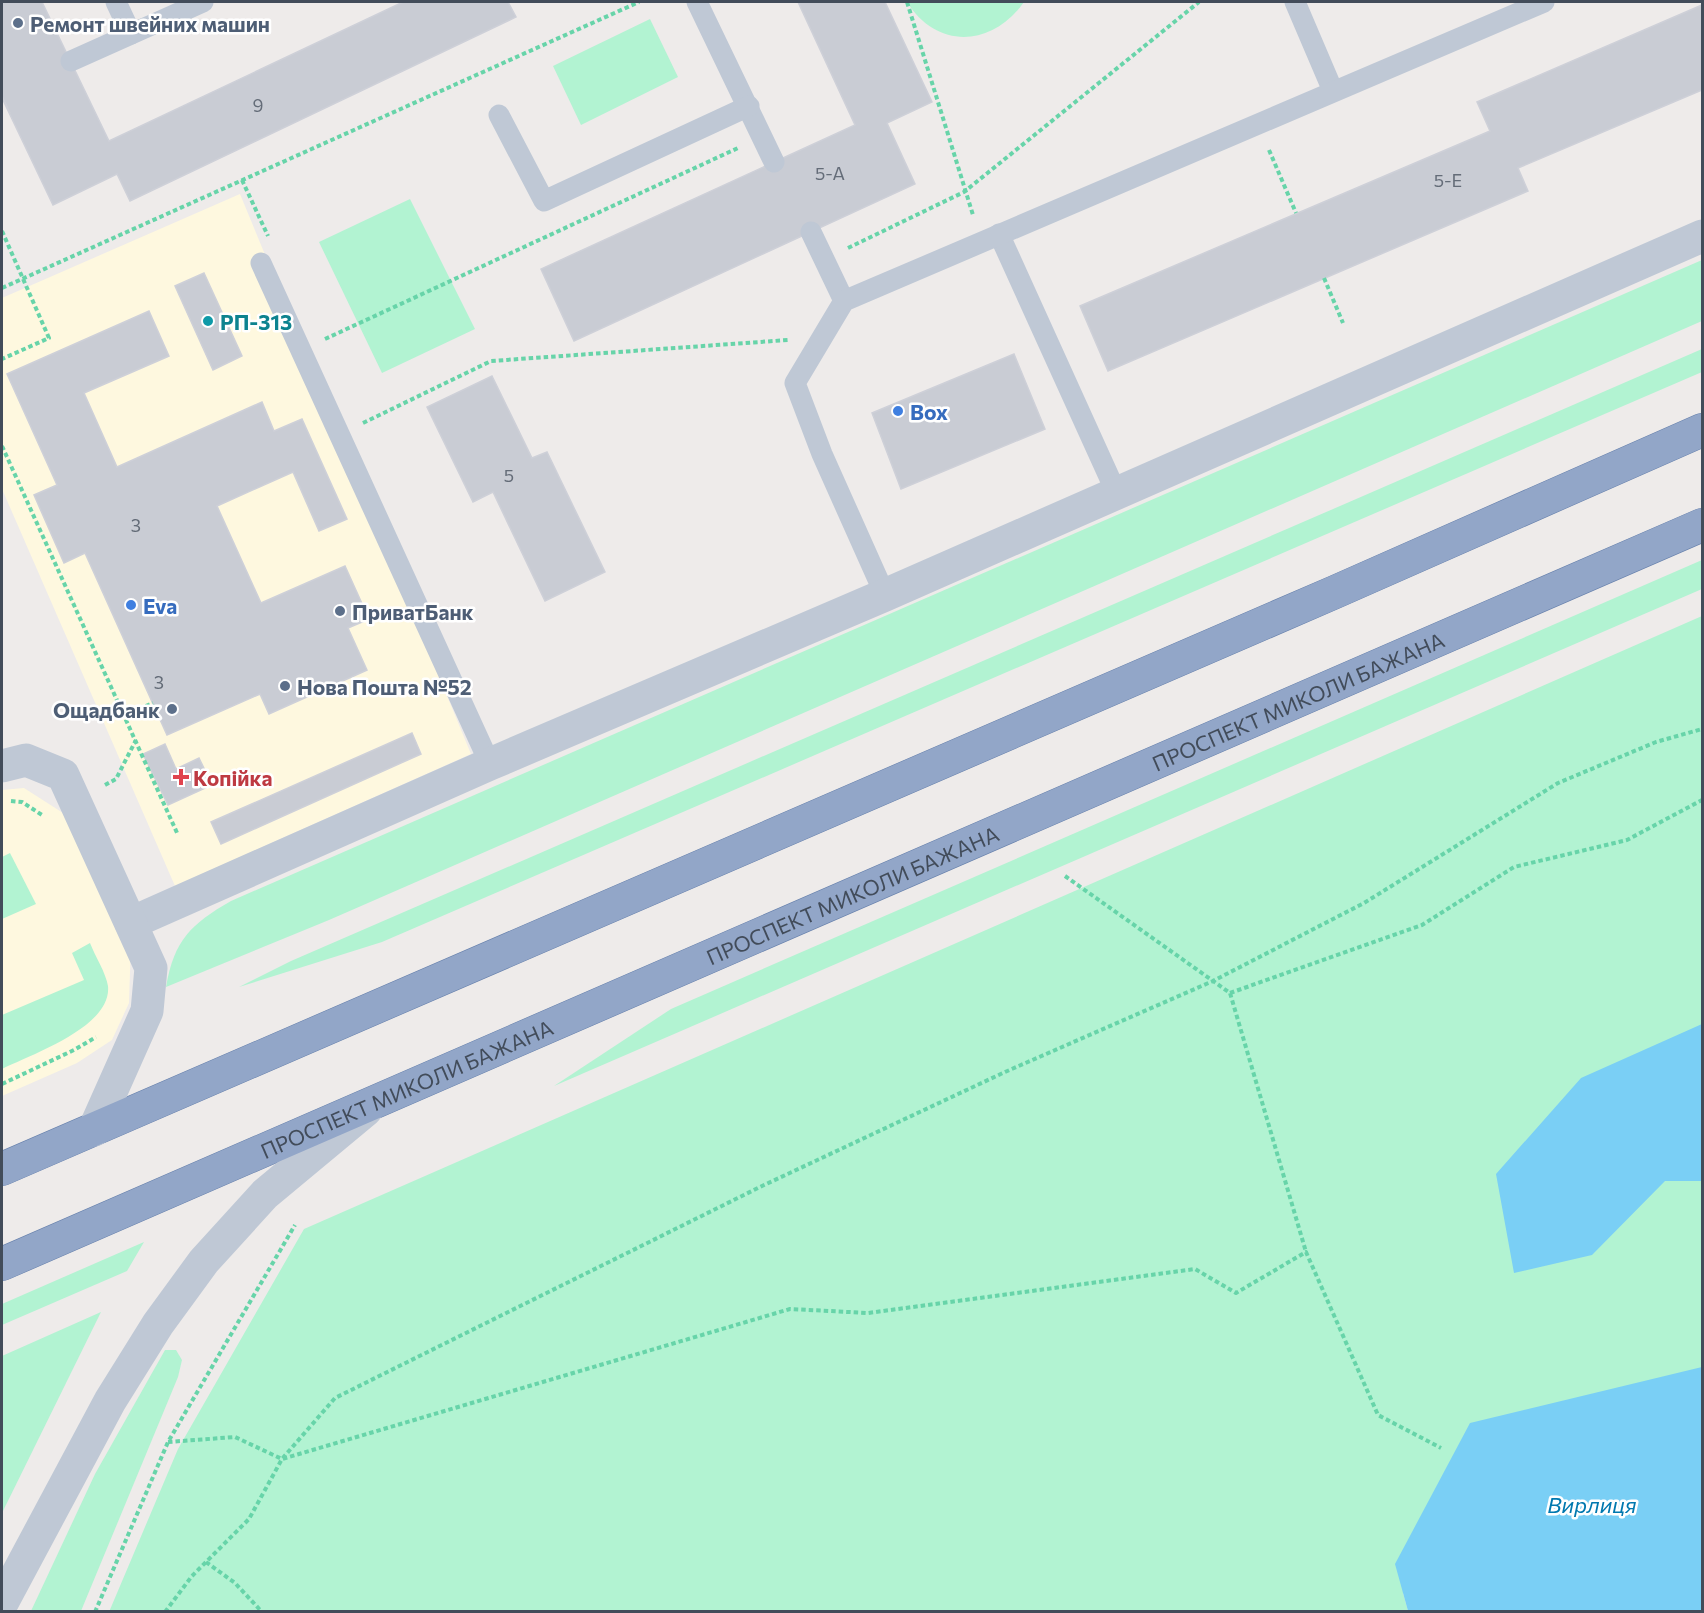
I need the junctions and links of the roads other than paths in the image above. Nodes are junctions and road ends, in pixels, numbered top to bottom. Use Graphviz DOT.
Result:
graph roads {
  1 [pos="116,2"];
  2 [pos="203,2"];
  3 [pos="697,2"];
  4 [pos="1295,2"];
  5 [pos="1544,2"];
  6 [pos="132,34"];
  7 [pos="71,61"];
  8 [pos="1334,92"];
  9 [pos="749,106"];
  10 [pos="499,115"];
  11 [pos="774,162"];
  12 [pos="811,232"];
  13 [pos="1702,236"];
  14 [pos="991,238"];
  15 [pos="261,263"];
  16 [pos="844,301"];
  17 [pos="1702,430"];
  18 [pos="1116,492"];
  19 [pos="1702,525"];
  20 [pos="885,595"];
  21 [pos="490,764"];
  22 [pos="2,766"];
  23 [pos="131,923"];
  24 [pos="377,1101"];
  25 [pos="94,1130"];
  26 [pos="10,1161"];
  27 [pos="2,1264"];
  28 [pos="2,1602"];
  1 -- 6 [label="lane"];
  2 -- 6 [label="lane"];
  3 -- 9 [label="lane"];
  4 -- 8 [label="lane"];
  5 -- 8 [label="lane"];
  6 -- 7 [label="lane"];
  8 -- 14 [label="lane"];
  9 -- 10 [label="lane"];
  9 -- 11 [label="lane"];
  12 -- 16 [label="lane"];
  13 -- 18 [label="street"];
  14 -- 16 [label="lane"];
  14 -- 18 [label="lane"];
  15 -- 21 [label="lane"];
  16 -- 20 [label="lane"];
  17 -- 25 [label="highway"];
  18 -- 20 [label="street"];
  19 -- 24 [label="highway, ПРОСПЕКТ МИКОЛИ БАЖАНА"];
  20 -- 21 [label="street"];
  21 -- 23 [label="street"];
  22 -- 23 [label="street"];
  23 -- 25 [label="street"];
  24 -- 27 [label="highway, ПРОСПЕКТ МИКОЛИ БАЖАНА"];
  24 -- 28 [label="street"];
  25 -- 26 [label="highway"];
}
